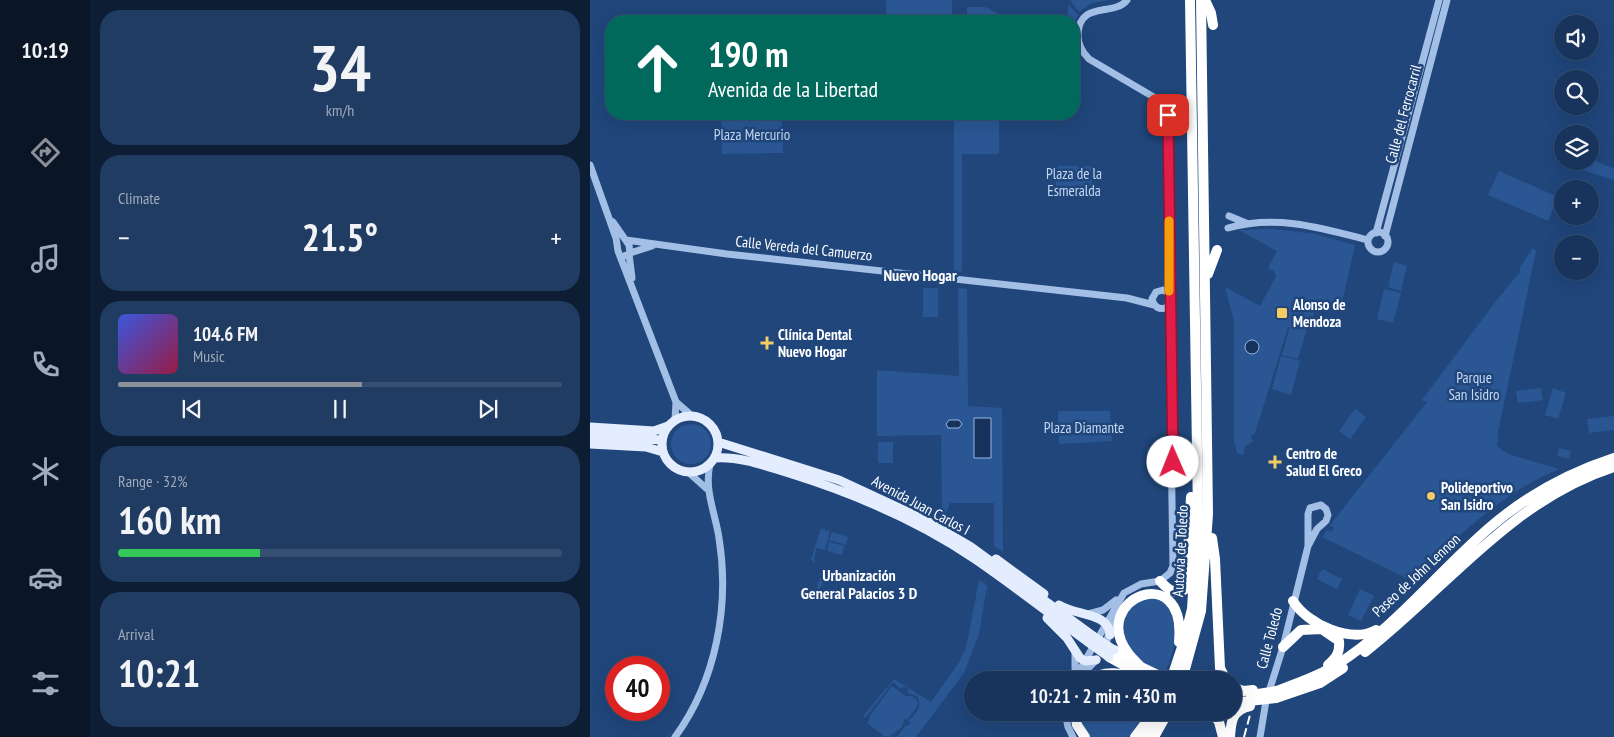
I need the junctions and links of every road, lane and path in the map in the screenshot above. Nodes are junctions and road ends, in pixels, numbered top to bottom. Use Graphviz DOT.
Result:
graph roads {
  1 [pos="1127,0"];
  2 [pos="1190,0"];
  3 [pos="1200,0"];
  4 [pos="1205,0"];
  5 [pos="1439,0"];
  6 [pos="1447,0"];
  7 [pos="1213,25"];
  8 [pos="1080,27"];
  9 [pos="1080,46"];
  10 [pos="1186,50"];
  11 [pos="1206,60"];
  12 [pos="1192,79"];
  13 [pos="1201,93"];
  14 [pos="590,165"];
  15 [pos="1229,216"];
  16 [pos="1249,224"];
  17 [pos="1228,228"];
  18 [pos="1376,233"];
  19 [pos="1385,236"];
  20 [pos="622,240"];
  21 [pos="1368,240"];
  22 [pos="654,245"];
  23 [pos="1217,250"];
  24 [pos="620,254"];
  25 [pos="629,254"];
  26 [pos="1170,271"];
  27 [pos="1160,290"];
  28 [pos="1205,290"];
  29 [pos="636,293"];
  30 [pos="1169,293"];
  31 [pos="1153,295"];
  32 [pos="1130,299"];
  33 [pos="1169,306"];
  34 [pos="1157,307"];
  35 [pos="1170,334"];
  36 [pos="676,402"];
  37 [pos="692,416"];
  38 [pos="672,423"];
  39 [pos="590,427"];
  40 [pos="590,435"];
  41 [pos="662,440"];
  42 [pos="718,442"];
  43 [pos="590,444"];
  44 [pos="663,452"];
  45 [pos="1614,458"];
  46 [pos="713,461"];
  47 [pos="1196,464"];
  48 [pos="1614,467"];
  49 [pos="688,472"];
  50 [pos="707,489"];
  51 [pos="1208,514"];
  52 [pos="1310,521"];
  53 [pos="1322,524"];
  54 [pos="956,538"];
  55 [pos="1308,546"];
  56 [pos="974,558"];
  57 [pos="1160,581"];
  58 [pos="1124,593"];
  59 [pos="1116,605"];
  60 [pos="1292,605"];
  61 [pos="1083,615"];
  62 [pos="1106,622"];
  63 [pos="1390,622"];
  64 [pos="1321,629"];
  65 [pos="1110,635"];
  66 [pos="1090,639"];
  67 [pos="1070,642"];
  68 [pos="1283,647"];
  69 [pos="1112,654"];
  70 [pos="1096,660"];
  71 [pos="1085,661"];
  72 [pos="1177,663"];
  73 [pos="1141,667"];
  74 [pos="1075,671"];
  75 [pos="1079,671"];
  76 [pos="1084,671"];
  77 [pos="1137,671"];
  78 [pos="1149,671"];
  79 [pos="1172,671"];
  80 [pos="1186,671"];
  81 [pos="1222,671"];
  82 [pos="1316,680"];
  83 [pos="1242,691"];
  84 [pos="1252,693"];
  85 [pos="1276,697"];
  86 [pos="1242,699"];
  87 [pos="1242,701"];
  88 [pos="1067,721"];
  89 [pos="1076,721"];
  90 [pos="1147,721"];
  91 [pos="1153,721"];
  92 [pos="1163,721"];
  93 [pos="1169,721"];
  94 [pos="1218,721"];
  95 [pos="1232,721"];
  96 [pos="674,737"];
  97 [pos="1073,737"];
  98 [pos="1085,737"];
  99 [pos="1135,737"];
  100 [pos="1144,737"];
  101 [pos="1154,737"];
  102 [pos="1161,737"];
  103 [pos="1223,737"];
  104 [pos="1230,737"];
  105 [pos="1260,737"];
  1 -- 8 [label="street"];
  2 -- 12 [label="highway, Autovía de Toledo"];
  3 -- 13 [label="highway, Autovía de Toledo"];
  4 -- 7 [label="highway"];
  5 -- 18 [label="street, Calle del Ferrocarril"];
  6 -- 19 [label="street, Calle del Ferrocarril"];
  9 -- 26 [label="street"];
  10 -- 12 [label="highway"];
  11 -- 13 [label="highway"];
  12 -- 47 [label="highway, Autovía de Toledo"];
  13 -- 28 [label="highway, Autovía de Toledo"];
  14 -- 20 [label="street"];
  15 -- 16 [label="street"];
  16 -- 17 [label="street"];
  16 -- 21 [label="street"];
  18 -- 19 [label="street"];
  18 -- 21 [label="street"];
  19 -- 21 [label="street"];
  20 -- 22 [label="street, Calle Vereda del Camuerzo"];
  20 -- 24 [label="street"];
  20 -- 25 [label="street"];
  22 -- 25 [label="street, Calle Vereda del Camuerzo"];
  22 -- 32 [label="street, Calle Vereda del Camuerzo"];
  23 -- 28 [label="highway"];
  24 -- 25 [label="street, Calle Vereda del Camuerzo"];
  24 -- 29 [label="street"];
  25 -- 29 [label="street"];
  26 -- 27 [label="street"];
  26 -- 30 [label="street"];
  27 -- 30 [label="street"];
  27 -- 31 [label="street"];
  28 -- 51 [label="highway, Autovía de Toledo"];
  29 -- 36 [label="street"];
  30 -- 33 [label="street"];
  31 -- 32 [label="street, Calle Vereda del Camuerzo"];
  31 -- 34 [label="street"];
  32 -- 34 [label="street, Calle Vereda del Camuerzo"];
  33 -- 34 [label="street"];
  33 -- 35 [label="street"];
  34 -- 35 [label="street"];
  35 -- 57 [label="street"];
  36 -- 37 [label="street"];
  36 -- 38 [label="street"];
  37 -- 38 [label="main road"];
  37 -- 42 [label="main road"];
  38 -- 39 [label="main road"];
  38 -- 41 [label="main road"];
  40 -- 41 [label="main road"];
  41 -- 44 [label="main road"];
  42 -- 46 [label="main road"];
  42 -- 54 [label="main road, Avenida Juan Carlos I"];
  43 -- 44 [label="main road"];
  44 -- 49 [label="main road"];
  45 -- 63 [label="highway, Paseo de John Lennon"];
  46 -- 49 [label="main road"];
  46 -- 50 [label="street"];
  46 -- 56 [label="main road, Avenida Juan Carlos I"];
  47 -- 57 [label="highway"];
  47 -- 72 [label="highway, Autovía de Toledo"];
  48 -- 82 [label="highway, Paseo de John Lennon"];
  49 -- 50 [label="street"];
  50 -- 96 [label="street"];
  51 -- 80 [label="highway, Autovía de Toledo"];
  51 -- 81 [label="highway"];
  52 -- 53 [label="street"];
  52 -- 53 [label="street"];
  52 -- 55 [label="street, Calle Toledo"];
  53 -- 55 [label="street, Calle Toledo"];
  54 -- 61 [label="main road"];
  54 -- 66 [label="main road, Avenida Juan Carlos I"];
  55 -- 60 [label="street, Calle Toledo"];
  56 -- 66 [label="main road, Avenida Juan Carlos I"];
  56 -- 67 [label="main road"];
  57 -- 58 [label="street"];
  58 -- 59 [label="street"];
  58 -- 61 [label="street"];
  59 -- 62 [label="street"];
  59 -- 65 [label="street"];
  60 -- 63 [label="highway"];
  60 -- 64 [label="highway"];
  60 -- 68 [label="street, Calle Toledo"];
  61 -- 62 [label="main road"];
  62 -- 65 [label="main road"];
  62 -- 71 [label="street"];
  63 -- 82 [label="highway, Paseo de John Lennon"];
  64 -- 68 [label="highway"];
  64 -- 82 [label="highway"];
  65 -- 70 [label="street"];
  66 -- 69 [label="main road, Avenida Juan Carlos I, bridge"];
  67 -- 71 [label="main road"];
  67 -- 74 [label="street"];
  68 -- 105 [label="street, Calle Toledo"];
  69 -- 73 [label="highway"];
  69 -- 77 [label="highway"];
  70 -- 71 [label="main road"];
  70 -- 76 [label="street"];
  71 -- 75 [label="street"];
  72 -- 73 [label="highway"];
  72 -- 79 [label="highway, Autovía de Toledo"];
  73 -- 78 [label="highway"];
  82 -- 85 [label="highway, Paseo de John Lennon"];
  83 -- 84 [label="highway"];
  84 -- 85 [label="highway, bridge"];
  84 -- 86 [label="highway"];
  85 -- 87 [label="highway"];
  88 -- 97 [label="street"];
  89 -- 98 [label="highway"];
  90 -- 99 [label="highway"];
  91 -- 100 [label="highway"];
  92 -- 101 [label="highway"];
  93 -- 102 [label="highway"];
  94 -- 103 [label="highway"];
  95 -- 104 [label="highway"];
}
